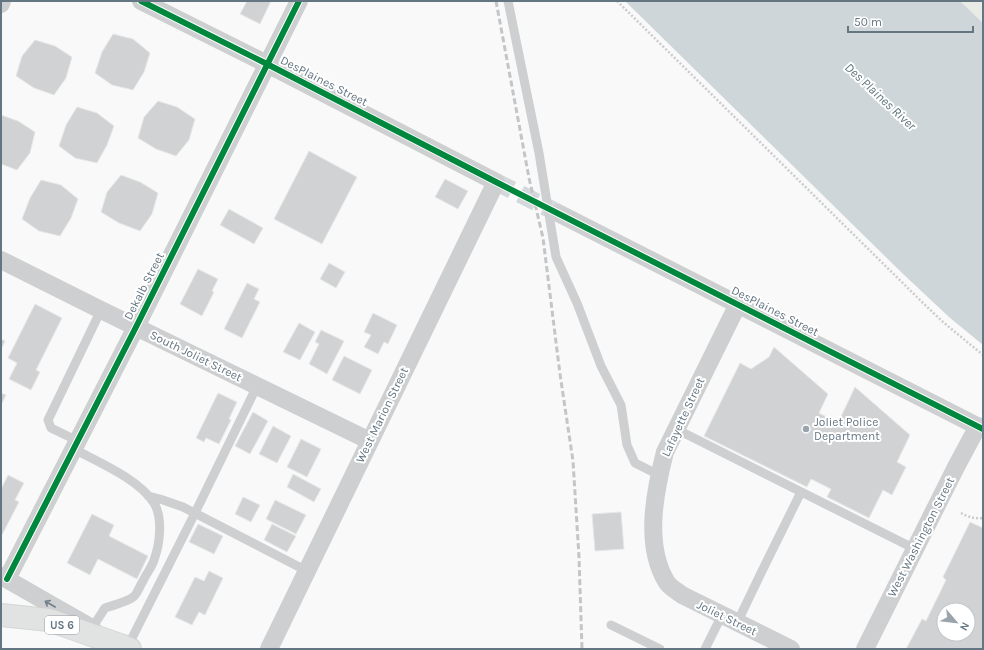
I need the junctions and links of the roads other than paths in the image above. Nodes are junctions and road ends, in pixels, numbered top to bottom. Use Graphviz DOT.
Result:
graph roads {
  1 [pos="141,1"];
  2 [pos="299,1"];
  3 [pos="508,1"];
  4 [pos="267,64"];
  5 [pos="496,182"];
  6 [pos="558,213"];
  7 [pos="1,260"];
  8 [pos="738,304"];
  9 [pos="101,310"];
  10 [pos="136,327"];
  11 [pos="256,386"];
  12 [pos="980,427"];
  13 [pos="676,429"];
  14 [pos="370,441"];
  15 [pos="76,445"];
  16 [pos="659,475"];
  17 [pos="801,492"];
  18 [pos="148,496"];
  19 [pos="195,513"];
  20 [pos="915,549"];
  21 [pos="307,571"];
  22 [pos="4,578"];
  23 [pos="667,583"];
  24 [pos="1,615"];
  25 [pos="729,619"];
  26 [pos="611,625"];
  27 [pos="92,628"];
  28 [pos="126,647"];
  29 [pos="269,649"];
  30 [pos="660,649"];
  31 [pos="705,649"];
  32 [pos="791,649"];
  33 [pos="865,649"];
  1 -- 4 [label="street, DesPlaines Street"];
  2 -- 4 [label="street, Dekalb Street"];
  3 -- 16 [label="lane"];
  4 -- 5 [label="street, DesPlaines Street"];
  4 -- 10 [label="street, Dekalb Street"];
  5 -- 14 [label="street, West Marion Street"];
  6 -- 8 [label="street, DesPlaines Street"];
  7 -- 9 [label="street, South Joliet Street"];
  8 -- 12 [label="street, DesPlaines Street"];
  8 -- 13 [label="street, Lafayette Street"];
  9 -- 10 [label="street, South Joliet Street"];
  9 -- 15 [label="lane"];
  10 -- 11 [label="street, South Joliet Street"];
  10 -- 15 [label="street, Dekalb Street"];
  11 -- 14 [label="street, South Joliet Street"];
  11 -- 19 [label="lane"];
  12 -- 20 [label="street, West Washington Street"];
  13 -- 16 [label="street, Lafayette Street"];
  13 -- 17 [label="lane"];
  14 -- 21 [label="street, West Marion Street"];
  15 -- 18 [label="lane"];
  15 -- 22 [label="street, Dekalb Street"];
  16 -- 23 [label="street, Lafayette Street"];
  17 -- 20 [label="lane"];
  17 -- 25 [label="lane"];
  18 -- 19 [label="lane"];
  18 -- 27 [label="lane"];
  19 -- 21 [label="lane"];
  19 -- 28 [label="lane"];
  20 -- 33 [label="street, West Washington Street"];
  21 -- 29 [label="street, West Marion Street"];
  27 -- 22 [label="street, one-way"];
  23 -- 25 [label="street, Joliet Street"];
  24 -- 28 [label="main road, US 6"];
  25 -- 31 [label="lane"];
  25 -- 32 [label="street, Joliet Street"];
  26 -- 30 [label="lane"];
  27 -- 28 [label="street"];
}
